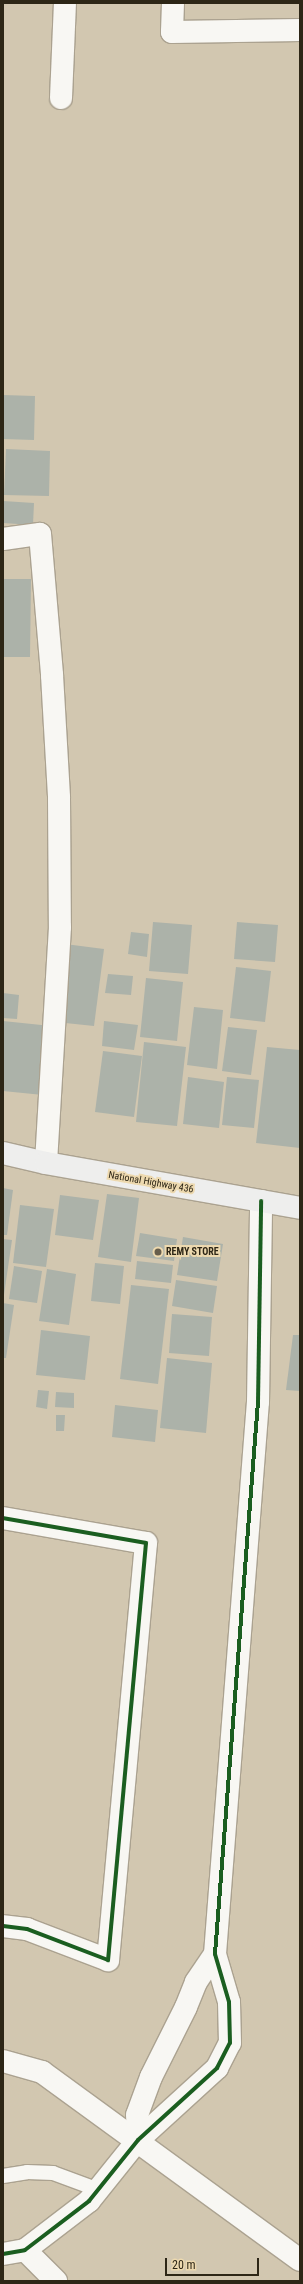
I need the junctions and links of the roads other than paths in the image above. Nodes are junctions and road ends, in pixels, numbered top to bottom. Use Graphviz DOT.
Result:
graph roads {
  1 [pos="65,3"];
  2 [pos="173,3"];
  3 [pos="300,30"];
  4 [pos="61,98"];
  5 [pos="3,540"];
  6 [pos="3,1153"];
  7 [pos="46,1163"];
  8 [pos="261,1201"];
  9 [pos="300,1208"];
  10 [pos="3,1518"];
  11 [pos="3,1926"];
  12 [pos="215,1954"];
  13 [pos="3,2061"];
  14 [pos="138,2140"];
  15 [pos="3,2176"];
  16 [pos="99,2190"];
  17 [pos="25,2250"];
  18 [pos="3,2254"];
  19 [pos="300,2260"];
  20 [pos="56,2281"];
  1 -- 4 [label="street"];
  2 -- 3 [label="street"];
  5 -- 7 [label="street"];
  6 -- 7 [label="main road, National Highway 436"];
  7 -- 8 [label="main road, National Highway 436"];
  8 -- 9 [label="main road, National Highway 436"];
  8 -- 12 [label="street"];
  10 -- 11 [label="street"];
  12 -- 14 [label="street"];
  12 -- 14 [label="street"];
  13 -- 14 [label="street"];
  14 -- 16 [label="street"];
  14 -- 19 [label="street"];
  15 -- 16 [label="lane"];
  16 -- 17 [label="street"];
  17 -- 18 [label="street"];
  17 -- 20 [label="street"];
}
